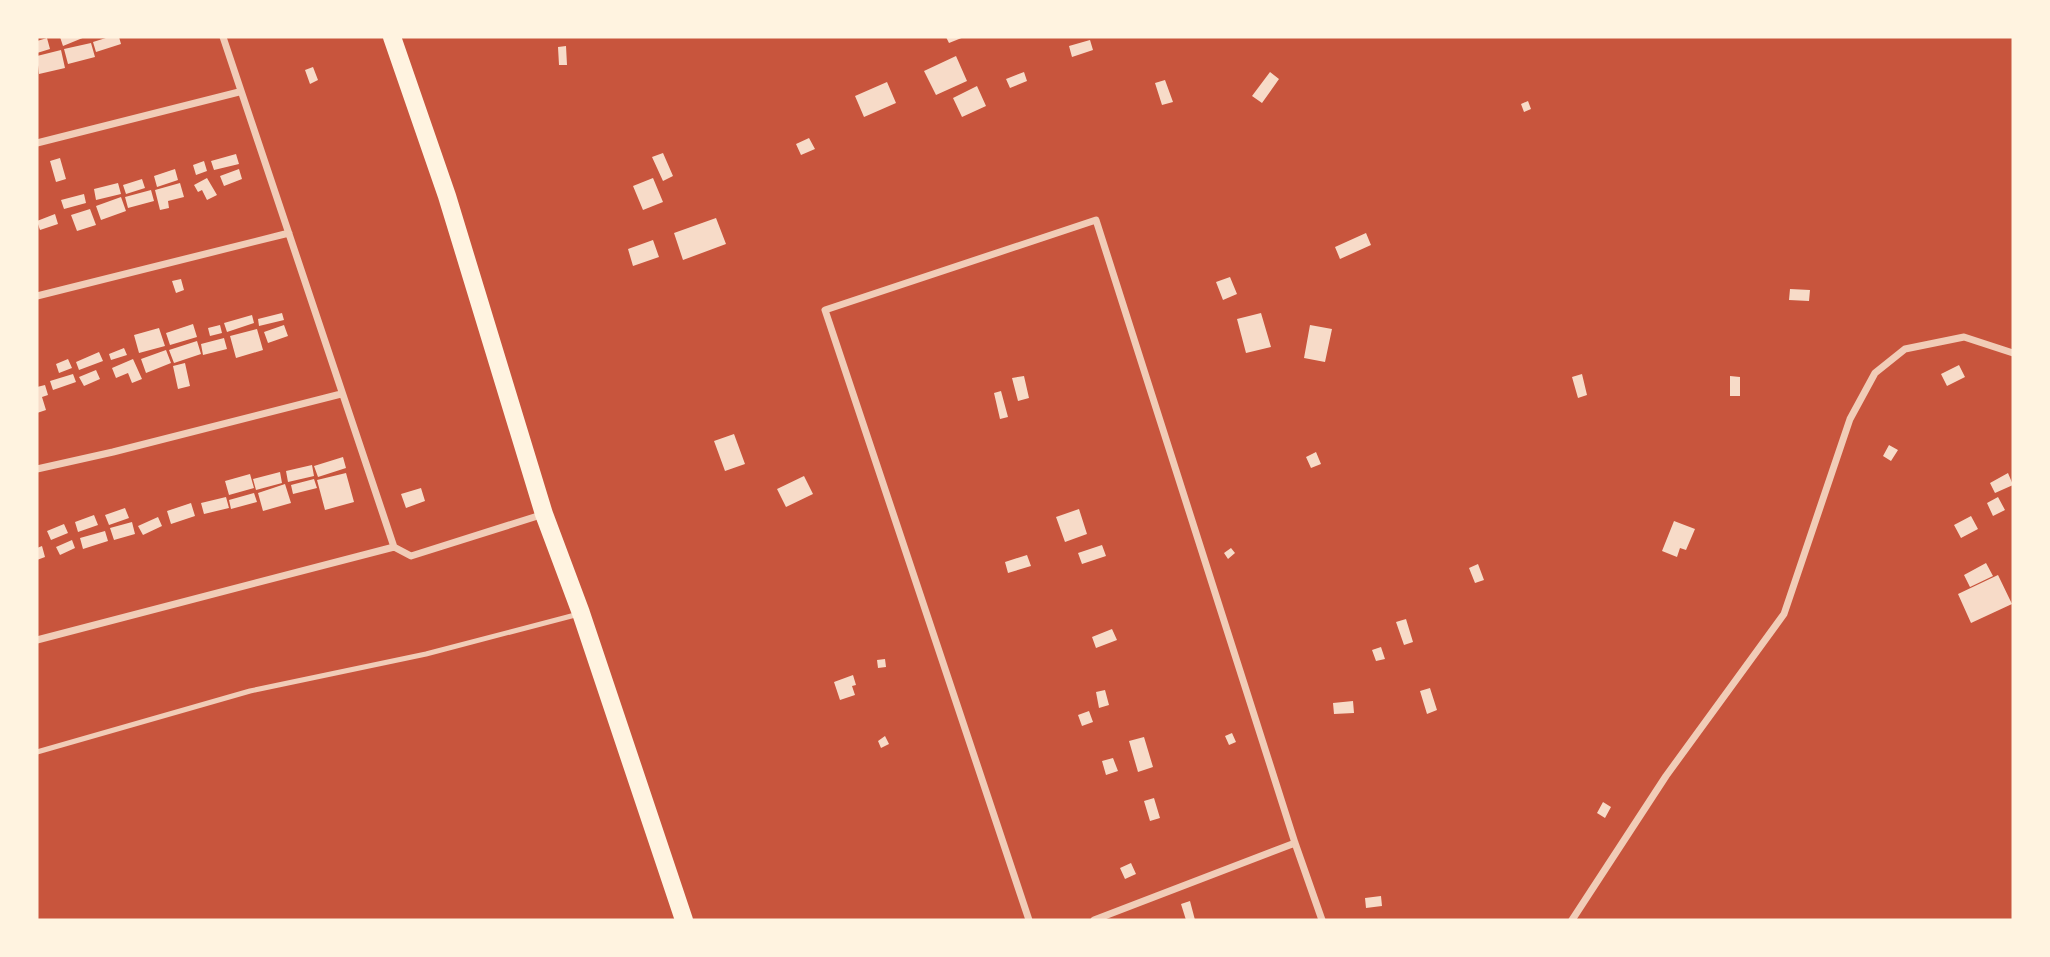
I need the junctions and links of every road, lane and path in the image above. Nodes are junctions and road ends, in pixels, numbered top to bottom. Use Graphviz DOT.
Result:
graph roads {
  1 [pos="223,37"];
  2 [pos="392,37"];
  3 [pos="239,92"];
  4 [pos="37,143"];
  5 [pos="289,233"];
  6 [pos="37,296"];
  7 [pos="2013,353"];
  8 [pos="341,394"];
  9 [pos="37,469"];
  10 [pos="544,514"];
  11 [pos="394,547"];
  12 [pos="581,613"];
  13 [pos="37,640"];
  14 [pos="37,752"];
  15 [pos="1295,843"];
  16 [pos="684,920"];
  17 [pos="1029,920"];
  18 [pos="1094,920"];
  19 [pos="1322,920"];
  20 [pos="1572,920"];
  1 -- 3 [label="street"];
  2 -- 10 [label="main road"];
  3 -- 4 [label="street"];
  3 -- 5 [label="street"];
  5 -- 6 [label="street"];
  5 -- 8 [label="street"];
  7 -- 20 [label="street"];
  8 -- 9 [label="street"];
  8 -- 11 [label="street"];
  10 -- 11 [label="street"];
  10 -- 12 [label="main road"];
  11 -- 13 [label="street"];
  12 -- 14 [label="lane"];
  12 -- 16 [label="main road"];
  15 -- 17 [label="street"];
  15 -- 18 [label="street"];
  15 -- 19 [label="street"];
}
